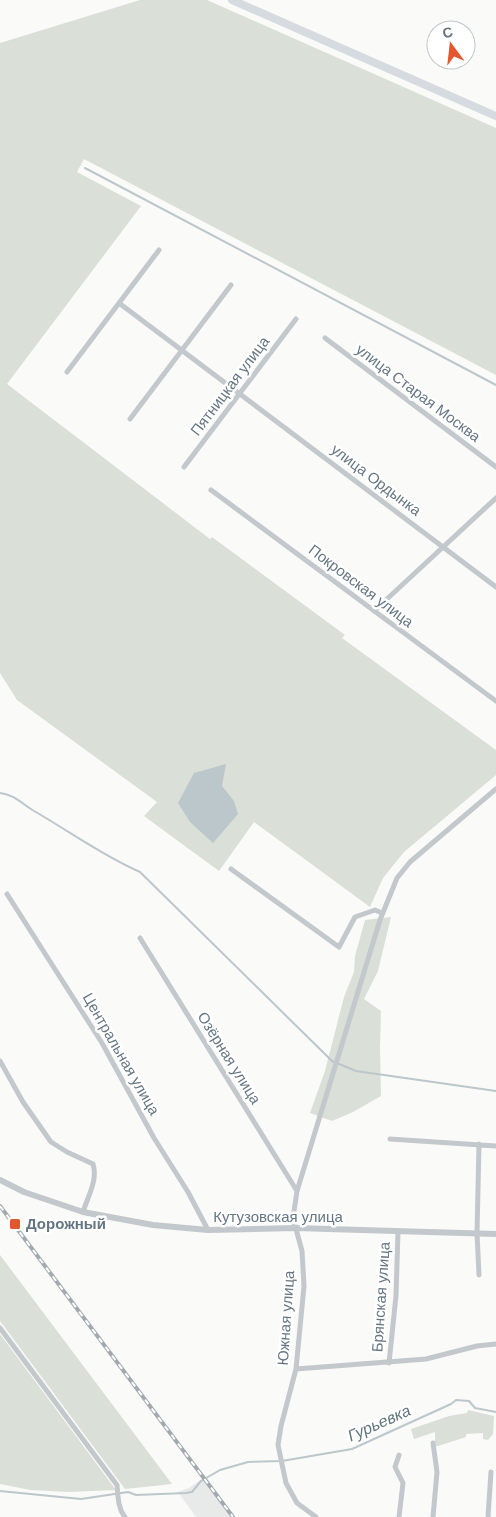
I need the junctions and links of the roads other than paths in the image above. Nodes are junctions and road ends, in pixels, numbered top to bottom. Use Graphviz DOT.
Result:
graph roads {
  1 [pos="232,0"];
  2 [pos="496,116"];
  3 [pos="159,250"];
  4 [pos="231,285"];
  5 [pos="119,303"];
  6 [pos="296,319"];
  7 [pos="325,338"];
  8 [pos="182,350"];
  9 [pos="67,372"];
  10 [pos="241,393"];
  11 [pos="130,419"];
  12 [pos="184,467"];
  13 [pos="496,467"];
  14 [pos="211,490"];
  15 [pos="496,498"];
  16 [pos="443,546"];
  17 [pos="496,587"];
  18 [pos="374,611"];
  19 [pos="496,701"];
  20 [pos="496,790"];
  21 [pos="231,869"];
  22 [pos="7,894"];
  23 [pos="382,913"];
  24 [pos="140,938"];
  25 [pos="0,1061"];
  26 [pos="390,1139"];
  27 [pos="479,1144"];
  28 [pos="496,1146"];
  29 [pos="0,1180"];
  30 [pos="297,1191"];
  31 [pos="83,1212"];
  32 [pos="295,1228"];
  33 [pos="208,1230"];
  34 [pos="398,1232"];
  35 [pos="477,1233"];
  36 [pos="496,1234"];
  37 [pos="479,1275"];
  38 [pos="0,1328"];
  39 [pos="496,1344"];
  40 [pos="389,1363"];
  41 [pos="296,1369"];
  42 [pos="432,1443"];
  43 [pos="399,1454"];
  44 [pos="491,1472"];
  45 [pos="125,1517"];
  46 [pos="316,1517"];
  47 [pos="399,1517"];
  48 [pos="433,1517"];
  49 [pos="488,1517"];
  1 -- 2 [label="main road"];
  3 -- 5 [label="street"];
  4 -- 8 [label="street"];
  5 -- 8 [label="street, улица Ордынка"];
  5 -- 9 [label="street"];
  6 -- 10 [label="street, Пятницкая улица"];
  7 -- 13 [label="street, улица Старая Москва"];
  8 -- 10 [label="street, улица Ордынка"];
  8 -- 11 [label="street"];
  10 -- 12 [label="street, Пятницкая улица"];
  10 -- 16 [label="street, улица Ордынка"];
  14 -- 18 [label="street, Покровская улица"];
  15 -- 16 [label="street"];
  16 -- 17 [label="street, улица Ордынка"];
  16 -- 18 [label="street"];
  18 -- 19 [label="street, Покровская улица"];
  20 -- 23 [label="street, Южная улица"];
  21 -- 23 [label="street"];
  22 -- 33 [label="street, Центральная улица"];
  23 -- 30 [label="street, Южная улица"];
  24 -- 30 [label="street, Озёрная улица"];
  25 -- 31 [label="street"];
  26 -- 27 [label="street"];
  27 -- 28 [label="street"];
  27 -- 35 [label="street"];
  29 -- 31 [label="street, Кутузовская улица"];
  30 -- 32 [label="street, Южная улица"];
  31 -- 33 [label="street, Кутузовская улица"];
  32 -- 33 [label="street, Кутузовская улица"];
  32 -- 34 [label="street, Кутузовская улица"];
  32 -- 41 [label="street, Южная улица"];
  34 -- 35 [label="street, Кутузовская улица"];
  34 -- 40 [label="street, Брянская улица"];
  35 -- 36 [label="street, Кутузовская улица"];
  35 -- 37 [label="street"];
  38 -- 45 [label="street"];
  39 -- 40 [label="street, Брянская улица"];
  40 -- 41 [label="street, Брянская улица"];
  41 -- 46 [label="street, Южная улица"];
  42 -- 48 [label="street"];
  43 -- 47 [label="street"];
  44 -- 49 [label="street"];
}
